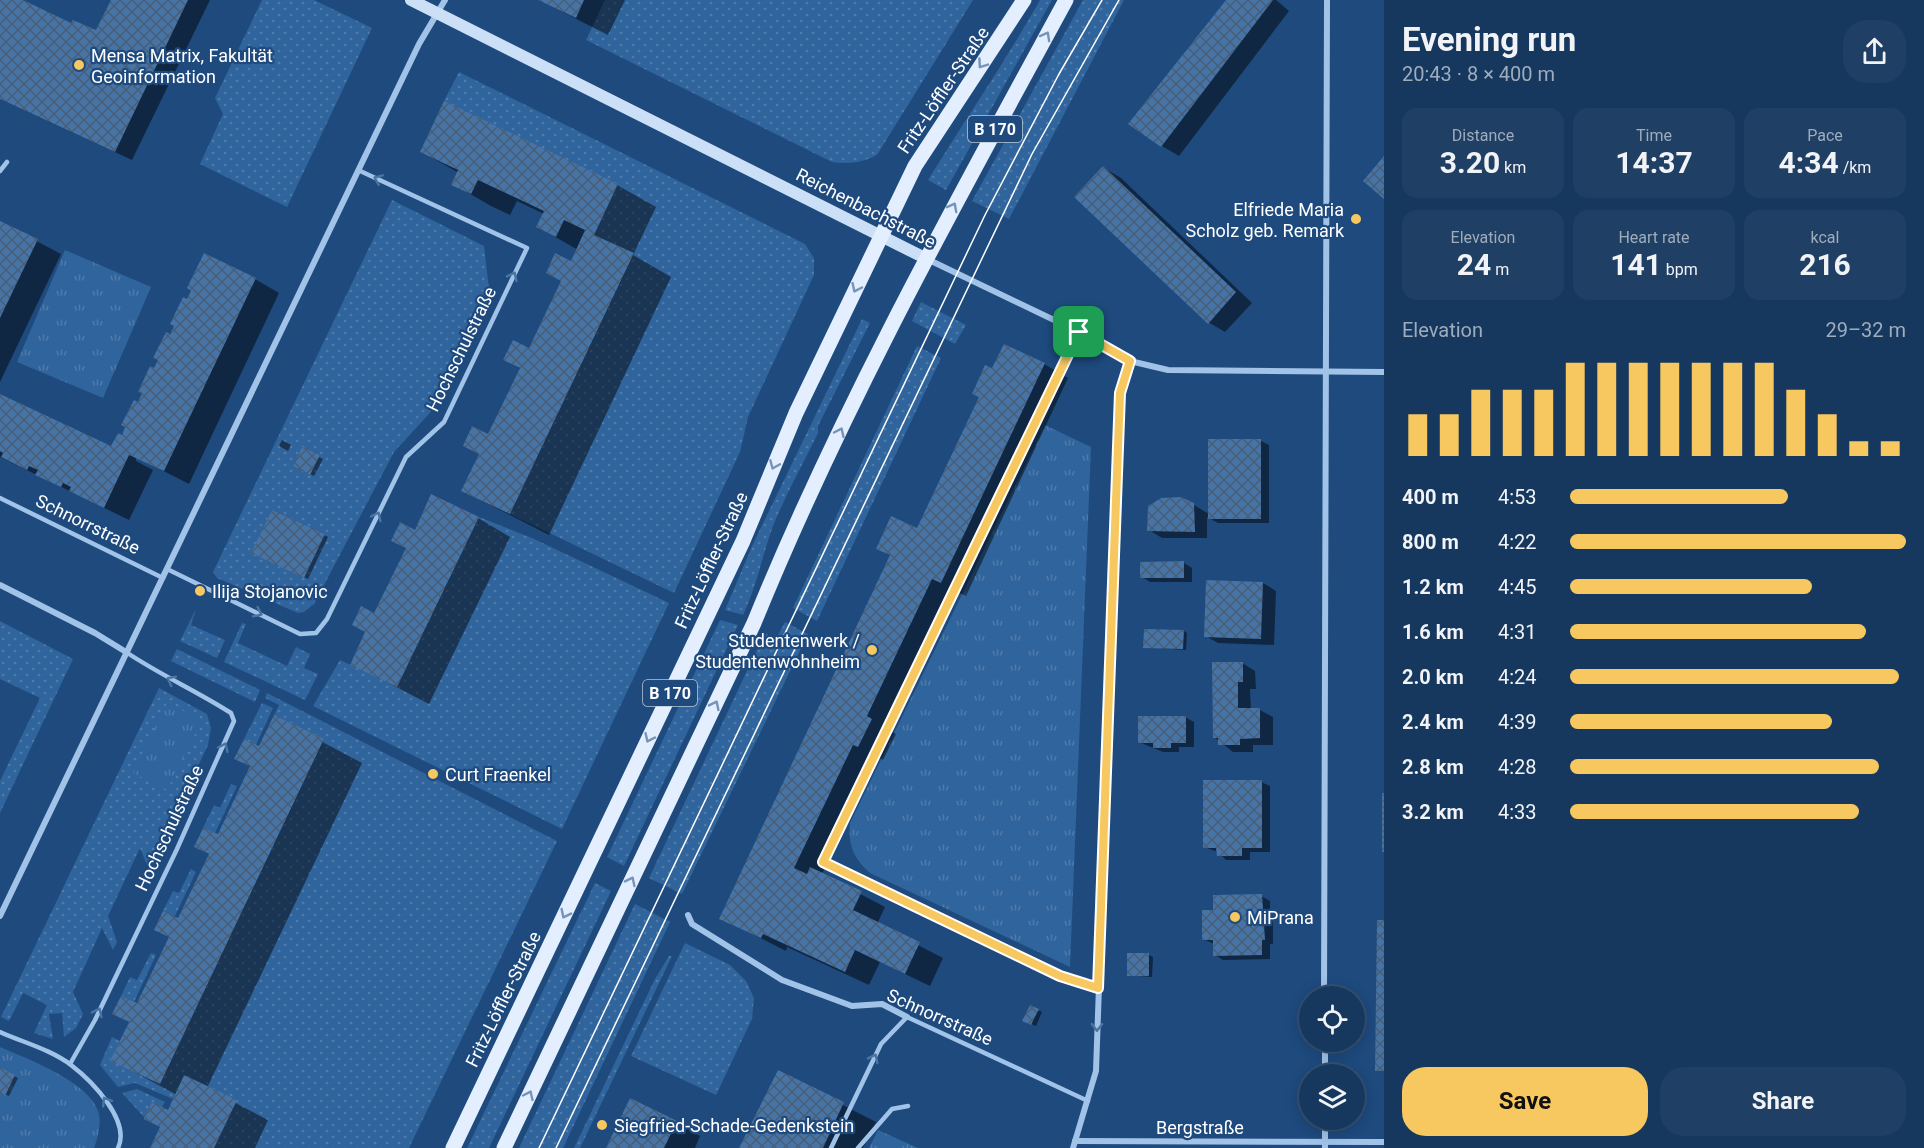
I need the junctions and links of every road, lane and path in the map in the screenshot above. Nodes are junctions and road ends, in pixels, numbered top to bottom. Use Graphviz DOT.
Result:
graph roads {
  1 [pos="411,0"];
  2 [pos="445,0"];
  3 [pos="1024,0"];
  4 [pos="1066,0"];
  5 [pos="1327,0"];
  6 [pos="439,14"];
  7 [pos="7,162"];
  8 [pos="358,170"];
  9 [pos="0,171"];
  10 [pos="881,235"];
  11 [pos="925,258"];
  12 [pos="1079,332"];
  13 [pos="1130,361"];
  14 [pos="1324,372"];
  15 [pos="1384,372"];
  16 [pos="0,498"];
  17 [pos="167,569"];
  18 [pos="163,578"];
  19 [pos="0,585"];
  20 [pos="126,652"];
  21 [pos="688,915"];
  22 [pos="0,916"];
  23 [pos="1324,986"];
  24 [pos="1098,988"];
  25 [pos="907,1017"];
  26 [pos="0,1032"];
  27 [pos="70,1064"];
  28 [pos="1088,1101"];
  29 [pos="908,1106"];
  30 [pos="1384,1142"];
  31 [pos="1074,1144"];
  32 [pos="1325,1145"];
  33 [pos="118,1148"];
  34 [pos="453,1148"];
  35 [pos="504,1148"];
  36 [pos="831,1148"];
  37 [pos="858,1148"];
  1 -- 6 [label="street, Reichenbachstraße"];
  2 -- 6 [label="street"];
  3 -- 10 [label="main road, Fritz-Löffler-Straße / B 170, one-way"];
  11 -- 4 [label="main road, B 170, one-way"];
  5 -- 14 [label="street"];
  6 -- 8 [label="street"];
  6 -- 10 [label="street, Reichenbachstraße"];
  7 -- 9 [label="lane"];
  8 -- 17 [label="street"];
  17 -- 8 [label="lane, Hochschulstraße, one-way"];
  10 -- 11 [label="street, Reichenbachstraße"];
  10 -- 34 [label="main road, Fritz-Löffler-Straße / B 170, one-way"];
  11 -- 12 [label="street, Reichenbachstraße"];
  35 -- 11 [label="main road, B 170, one-way"];
  12 -- 13 [label="street, Reichenbachstraße"];
  12 -- 24 [label="lane"];
  13 -- 14 [label="street, Reichenbachstraße"];
  13 -- 24 [label="street"];
  14 -- 15 [label="street, Reichenbachstraße"];
  14 -- 23 [label="street"];
  16 -- 18 [label="lane, Schnorrstraße"];
  17 -- 18 [label="street"];
  18 -- 20 [label="street"];
  19 -- 20 [label="street"];
  20 -- 22 [label="street"];
  27 -- 20 [label="lane, Hochschulstraße, one-way"];
  21 -- 25 [label="street, Schnorrstraße"];
  24 -- 28 [label="street, one-way"];
  25 -- 28 [label="lane, Schnorrstraße"];
  36 -- 25 [label="lane, one-way"];
  26 -- 27 [label="lane"];
  33 -- 27 [label="lane, one-way"];
  28 -- 31 [label="street"];
  29 -- 37 [label="lane"];
  30 -- 32 [label="street, Bergstraße"];
  31 -- 32 [label="street, Bergstraße"];
}
